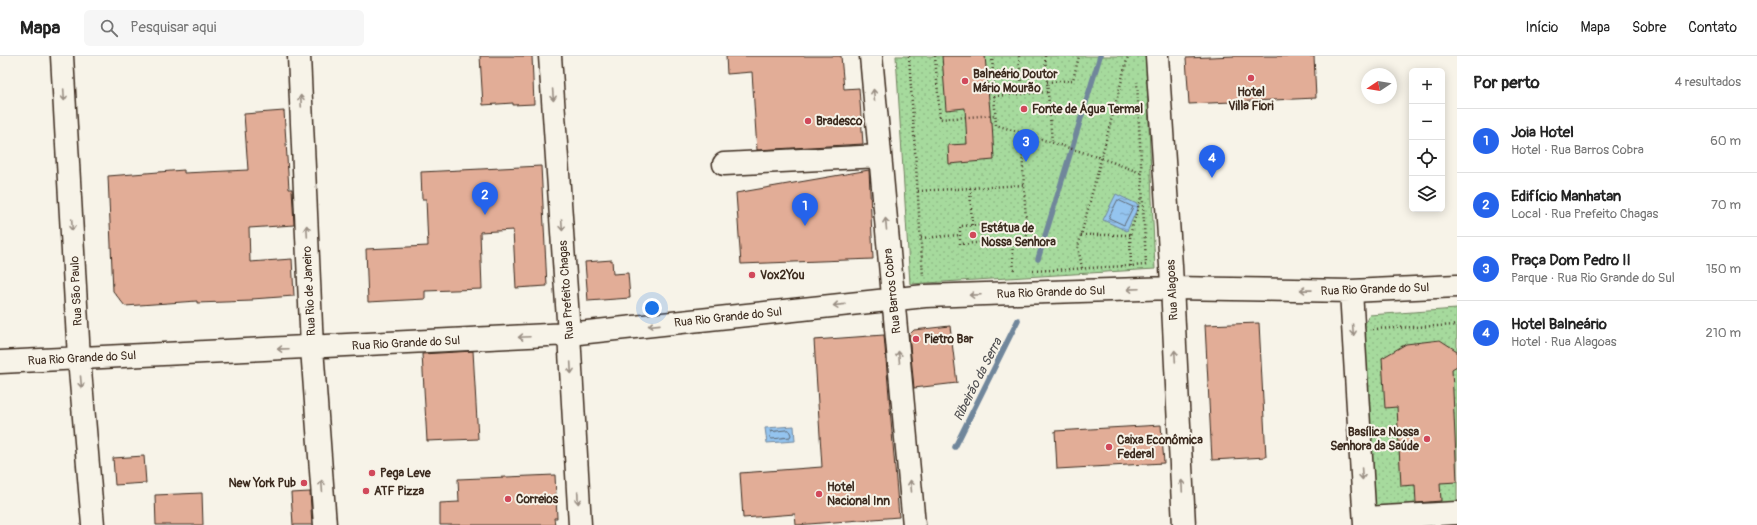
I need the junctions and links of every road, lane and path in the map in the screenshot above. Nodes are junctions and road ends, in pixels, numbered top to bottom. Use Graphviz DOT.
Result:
graph roads {
  1 [pos="62,56"];
  2 [pos="299,56"];
  3 [pos="550,56"];
  4 [pos="871,56"];
  5 [pos="909,56"];
  6 [pos="935,56"];
  7 [pos="992,56"];
  8 [pos="1019,56"];
  9 [pos="1045,56"];
  10 [pos="1079,56"];
  11 [pos="1128,56"];
  12 [pos="1157,56"];
  13 [pos="1137,80"];
  14 [pos="1047,82"];
  15 [pos="1048,92"];
  16 [pos="1022,94"];
  17 [pos="994,96"];
  18 [pos="996,115"];
  19 [pos="1021,132"];
  20 [pos="1052,142"];
  21 [pos="880,156"];
  22 [pos="1101,158"];
  23 [pos="724,164"];
  24 [pos="1141,173"];
  25 [pos="1024,185"];
  26 [pos="970,188"];
  27 [pos="918,191"];
  28 [pos="1142,195"];
  29 [pos="972,226"];
  30 [pos="960,235"];
  31 [pos="1081,235"];
  32 [pos="1130,235"];
  33 [pos="921,238"];
  34 [pos="1012,241"];
  35 [pos="982,243"];
  36 [pos="1131,266"];
  37 [pos="1082,268"];
  38 [pos="1021,271"];
  39 [pos="1029,271"];
  40 [pos="1006,272"];
  41 [pos="1014,272"];
  42 [pos="930,276"];
  43 [pos="1457,286"];
  44 [pos="1172,288"];
  45 [pos="1351,292"];
  46 [pos="893,300"];
  47 [pos="1457,325"];
  48 [pos="1372,329"];
  49 [pos="569,334"];
  50 [pos="312,348"];
  51 [pos="79,358"];
  52 [pos="0,362"];
  53 [pos="1457,513"];
  54 [pos="1365,521"];
  55 [pos="93,525"];
  56 [pos="325,525"];
  57 [pos="580,525"];
  58 [pos="914,525"];
  59 [pos="1184,525"];
  1 -- 51 [label="street, Rua São Paulo, one-way"];
  50 -- 2 [label="street, Rua Rio de Janeiro, one-way"];
  3 -- 49 [label="street, Rua Prefeito Chagas, one-way"];
  21 -- 4 [label="street, Rua Barros Cobra, one-way"];
  5 -- 27 [label="path"];
  6 -- 18 [label="path"];
  7 -- 17 [label="path"];
  8 -- 16 [label="path"];
  9 -- 14 [label="path"];
  10 -- 14 [label="path"];
  11 -- 22 [label="path"];
  12 -- 44 [label="street, Rua Alagoas"];
  13 -- 24 [label="path"];
  14 -- 15 [label="path"];
  15 -- 16 [label="path"];
  15 -- 20 [label="path"];
  16 -- 17 [label="path"];
  17 -- 18 [label="path"];
  18 -- 19 [label="path"];
  19 -- 20 [label="path"];
  19 -- 25 [label="path"];
  20 -- 22 [label="path"];
  21 -- 23 [label="street"];
  46 -- 21 [label="street, Rua Barros Cobra, one-way"];
  22 -- 24 [label="path"];
  22 -- 31 [label="path"];
  24 -- 28 [label="path"];
  25 -- 26 [label="path"];
  25 -- 34 [label="path"];
  26 -- 27 [label="path"];
  26 -- 29 [label="path"];
  27 -- 33 [label="path"];
  28 -- 32 [label="path"];
  28 -- 36 [label="path"];
  29 -- 30 [label="path"];
  29 -- 35 [label="path"];
  30 -- 33 [label="path"];
  30 -- 35 [label="path"];
  31 -- 32 [label="path"];
  31 -- 37 [label="path"];
  32 -- 36 [label="path"];
  33 -- 42 [label="path"];
  34 -- 35 [label="path"];
  34 -- 41 [label="path"];
  36 -- 37 [label="path"];
  37 -- 39 [label="path"];
  38 -- 41 [label="path"];
  40 -- 41 [label="path"];
  43 -- 45 [label="street, Rua Rio Grande do Sul"];
  45 -- 44 [label="street, Rua Rio Grande do Sul, one-way"];
  44 -- 46 [label="street, Rua Rio Grande do Sul, one-way"];
  59 -- 44 [label="street, Rua Alagoas, one-way"];
  45 -- 54 [label="street, one-way"];
  46 -- 49 [label="street, Rua Rio Grande do Sul, one-way"];
  58 -- 46 [label="street, Rua Barros Cobra, one-way"];
  47 -- 48 [label="path"];
  49 -- 50 [label="street, Rua Rio Grande do Sul, one-way"];
  49 -- 57 [label="street, Rua Prefeito Chagas, one-way"];
  50 -- 51 [label="street, Rua Rio Grande do Sul, one-way"];
  56 -- 50 [label="street, Rua Rio de Janeiro, one-way"];
  51 -- 52 [label="street, Rua Rio Grande do Sul"];
  51 -- 55 [label="street, Rua São Paulo, one-way"];
  53 -- 54 [label="street"];
}
